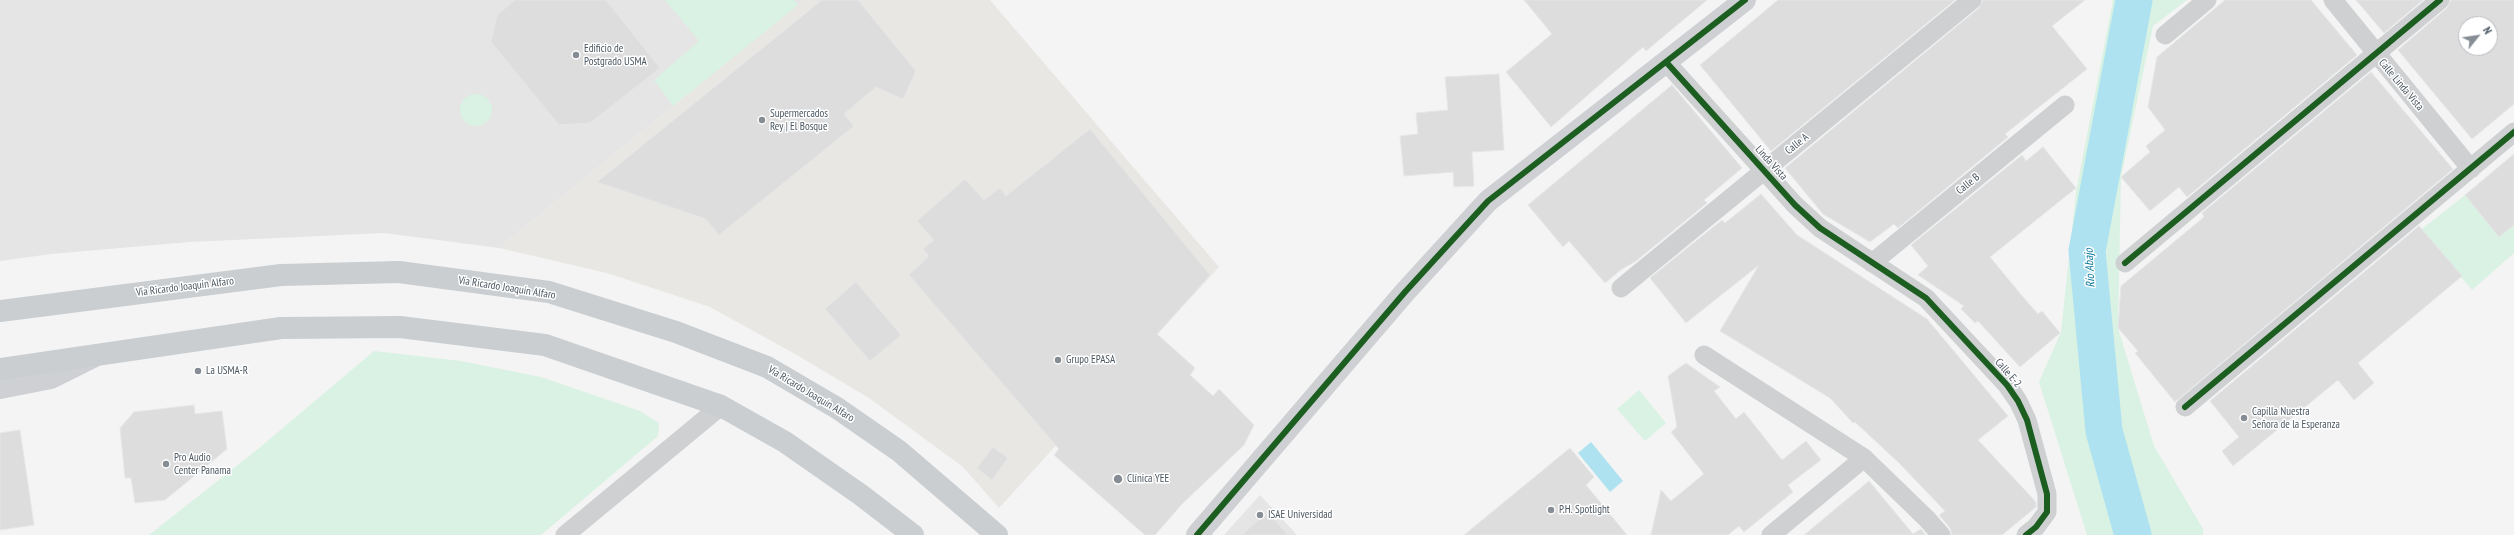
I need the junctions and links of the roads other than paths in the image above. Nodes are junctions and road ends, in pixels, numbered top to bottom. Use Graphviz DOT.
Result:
graph roads {
  1 [pos="1745,0"];
  2 [pos="1972,0"];
  3 [pos="2207,0"];
  4 [pos="2333,0"];
  5 [pos="2440,0"];
  6 [pos="2165,34"];
  7 [pos="2376,54"];
  8 [pos="1667,63"];
  9 [pos="2065,105"];
  10 [pos="2514,132"];
  11 [pos="2471,169"];
  12 [pos="1765,170"];
  13 [pos="1872,263"];
  14 [pos="2125,263"];
  15 [pos="1621,288"];
  16 [pos="0,311"];
  17 [pos="1704,355"];
  18 [pos="95,356"];
  19 [pos="0,369"];
  20 [pos="0,388"];
  21 [pos="721,406"];
  22 [pos="2185,407"];
  23 [pos="1864,458"];
  24 [pos="565,535"];
  25 [pos="913,535"];
  26 [pos="996,535"];
  27 [pos="1197,535"];
  28 [pos="1771,535"];
  29 [pos="1941,535"];
  30 [pos="2026,535"];
  1 -- 8 [label="street"];
  2 -- 12 [label="street, Calle A"];
  3 -- 6 [label="street"];
  4 -- 7 [label="street, Calle Linda Vista"];
  5 -- 7 [label="street"];
  7 -- 11 [label="street, Calle Linda Vista"];
  7 -- 14 [label="street"];
  8 -- 12 [label="street, Linda Vista"];
  8 -- 27 [label="street"];
  9 -- 13 [label="street, Calle B"];
  10 -- 11 [label="street"];
  11 -- 22 [label="street"];
  12 -- 13 [label="street, Linda Vista"];
  12 -- 15 [label="street, Calle A"];
  13 -- 30 [label="street, Calle E-2"];
  16 -- 26 [label="main road, Vía Ricardo Joaquín Alfaro"];
  17 -- 23 [label="street"];
  18 -- 19 [label="main road"];
  18 -- 20 [label="street"];
  18 -- 21 [label="main road"];
  21 -- 24 [label="street"];
  21 -- 25 [label="main road"];
  23 -- 28 [label="street"];
  23 -- 29 [label="street"];
}
